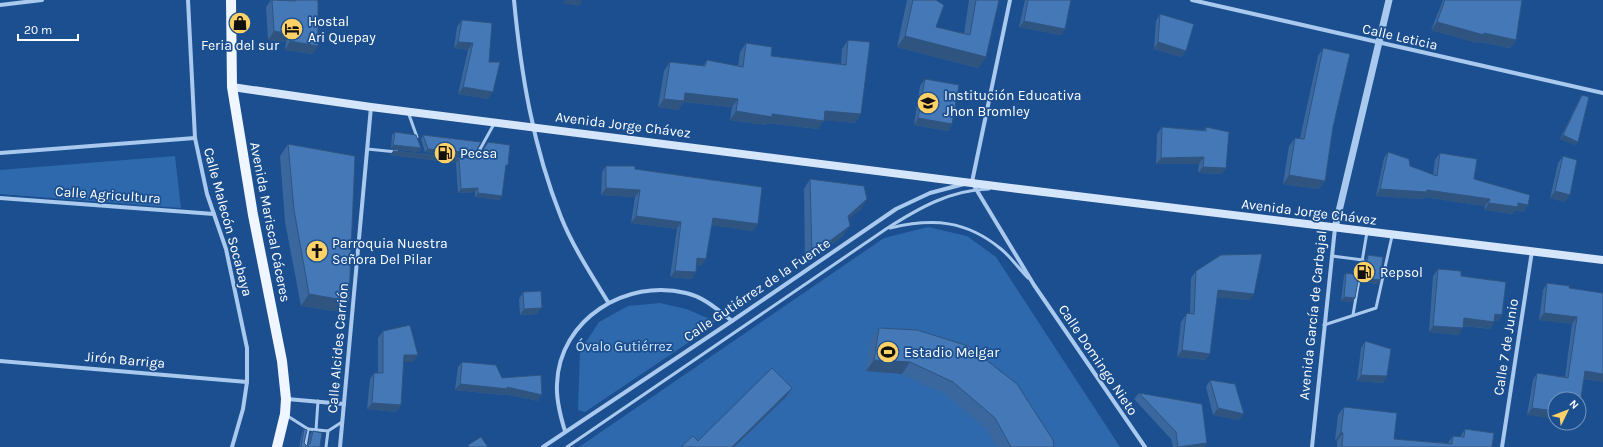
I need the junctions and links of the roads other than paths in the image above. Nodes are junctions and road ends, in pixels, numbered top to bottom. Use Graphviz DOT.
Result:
graph roads {
  1 [pos="42,0"];
  2 [pos="188,0"];
  3 [pos="230,0"];
  4 [pos="514,0"];
  5 [pos="1010,0"];
  6 [pos="1192,0"];
  7 [pos="1389,0"];
  8 [pos="0,5"];
  9 [pos="1379,43"];
  10 [pos="232,86"];
  11 [pos="1603,93"];
  12 [pos="370,107"];
  13 [pos="408,112"];
  14 [pos="495,122"];
  15 [pos="532,127"];
  16 [pos="195,138"];
  17 [pos="418,140"];
  18 [pos="367,149"];
  19 [pos="402,152"];
  20 [pos="0,153"];
  21 [pos="467,160"];
  22 [pos="974,186"];
  23 [pos="0,198"];
  24 [pos="214,214"];
  25 [pos="1335,228"];
  26 [pos="886,229"];
  27 [pos="1367,232"];
  28 [pos="1392,235"];
  29 [pos="1532,250"];
  30 [pos="1332,256"];
  31 [pos="1362,260"];
  32 [pos="1603,260"];
  33 [pos="1034,285"];
  34 [pos="608,302"];
  35 [pos="1353,315"];
  36 [pos="732,321"];
  37 [pos="1324,325"];
  38 [pos="0,361"];
  39 [pos="247,382"];
  40 [pos="286,399"];
  41 [pos="318,401"];
  42 [pos="344,404"];
  43 [pos="285,414"];
  44 [pos="342,422"];
  45 [pos="308,429"];
  46 [pos="316,430"];
  47 [pos="565,431"];
  48 [pos="328,432"];
  49 [pos="232,447"];
  50 [pos="277,447"];
  51 [pos="304,447"];
  52 [pos="326,447"];
  53 [pos="340,447"];
  54 [pos="543,447"];
  55 [pos="567,447"];
  56 [pos="1144,447"];
  57 [pos="1312,447"];
  58 [pos="1502,447"];
  1 -- 8 [label="street"];
  2 -- 16 [label="street, Calle Malecón Socabaya"];
  3 -- 10 [label="main road, Avenida Mariscal Cáceres"];
  4 -- 15 [label="street"];
  5 -- 22 [label="street"];
  6 -- 9 [label="street, Calle Leticia"];
  7 -- 9 [label="street, Avenida García de Carbajal"];
  9 -- 11 [label="street, Calle Leticia"];
  9 -- 25 [label="street, Avenida García de Carbajal"];
  10 -- 12 [label="main road, Avenida Jorge Chávez"];
  10 -- 40 [label="main road, Avenida Mariscal Cáceres"];
  12 -- 13 [label="main road, Avenida Jorge Chávez"];
  12 -- 18 [label="street, Calle Alcides Carrión"];
  13 -- 14 [label="main road, Avenida Jorge Chávez"];
  13 -- 17 [label="lane"];
  14 -- 15 [label="main road, Avenida Jorge Chávez"];
  14 -- 21 [label="lane"];
  15 -- 22 [label="main road, Avenida Jorge Chávez"];
  15 -- 34 [label="street"];
  16 -- 20 [label="street"];
  16 -- 24 [label="street, Calle Malecón Socabaya"];
  18 -- 19 [label="lane"];
  18 -- 42 [label="street, Calle Alcides Carrión"];
  22 -- 25 [label="main road, Avenida Jorge Chávez"];
  22 -- 26 [label="lane, Avenida Jorge Chávez"];
  22 -- 33 [label="street, Calle Domingo Nieto"];
  22 -- 36 [label="street, Calle Gutiérrez de la Fuente"];
  23 -- 24 [label="street, Calle Agricultura"];
  24 -- 39 [label="street, Calle Malecón Socabaya"];
  25 -- 27 [label="main road, Avenida Jorge Chávez"];
  25 -- 30 [label="street, Avenida García de Carbajal"];
  26 -- 33 [label="lane, Calle Domingo Nieto"];
  26 -- 55 [label="lane, Calle Gutiérrez de la Fuente"];
  27 -- 28 [label="main road, Avenida Jorge Chávez"];
  27 -- 31 [label="lane"];
  28 -- 29 [label="main road, Avenida Jorge Chávez"];
  28 -- 35 [label="lane"];
  29 -- 32 [label="main road, Avenida Jorge Chávez"];
  29 -- 58 [label="street, Calle 7 de Junio"];
  30 -- 31 [label="lane"];
  30 -- 37 [label="street, Avenida García de Carbajal"];
  31 -- 35 [label="lane"];
  33 -- 56 [label="street, Calle Domingo Nieto"];
  34 -- 36 [label="street"];
  34 -- 47 [label="street"];
  35 -- 37 [label="lane"];
  36 -- 47 [label="street, Calle Gutiérrez de la Fuente"];
  37 -- 57 [label="street, Avenida García de Carbajal"];
  38 -- 39 [label="street, Jirón Barriga"];
  39 -- 49 [label="street, Calle Malecón Socabaya"];
  40 -- 41 [label="street"];
  40 -- 43 [label="main road, Avenida Mariscal Cáceres"];
  41 -- 42 [label="street"];
  41 -- 46 [label="lane"];
  42 -- 44 [label="street, Calle Alcides Carrión"];
  43 -- 45 [label="lane"];
  43 -- 50 [label="main road, Avenida Mariscal Cáceres"];
  44 -- 48 [label="lane"];
  44 -- 53 [label="street, Calle Alcides Carrión"];
  45 -- 46 [label="lane"];
  45 -- 51 [label="lane"];
  46 -- 48 [label="lane"];
  47 -- 54 [label="street, Calle Gutiérrez de la Fuente"];
  48 -- 52 [label="lane"];
}
